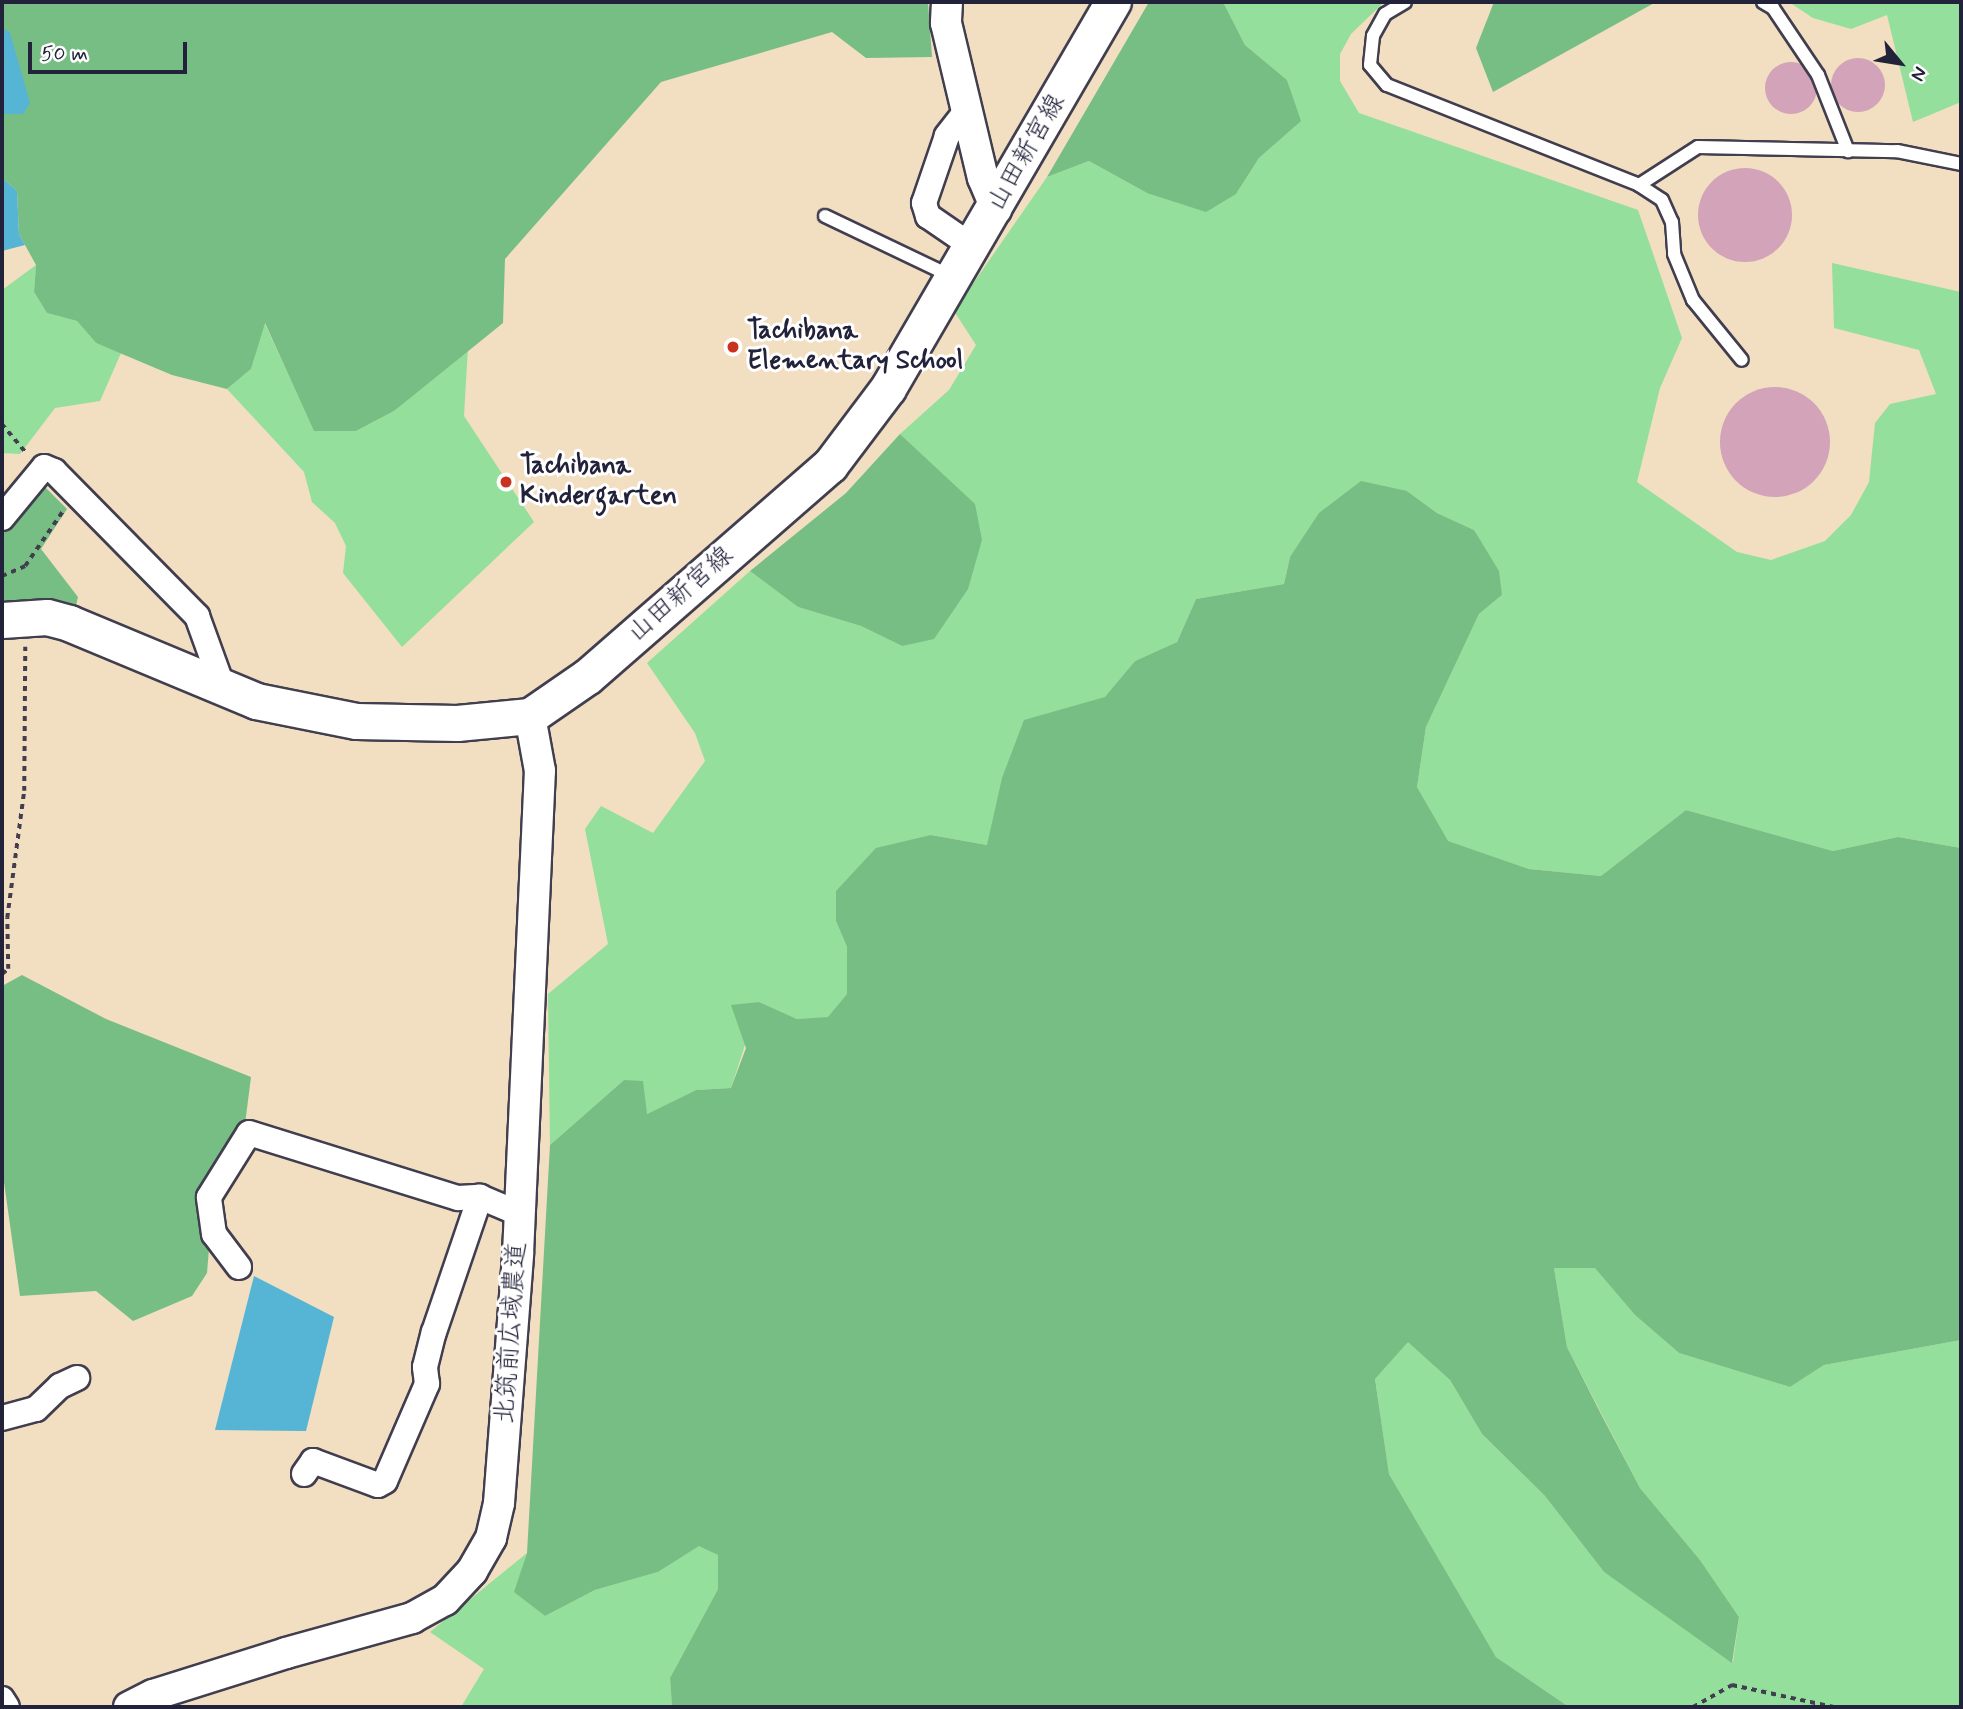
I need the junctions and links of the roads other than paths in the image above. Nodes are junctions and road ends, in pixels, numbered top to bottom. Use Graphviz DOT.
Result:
graph roads {
  1 [pos="947,2"];
  2 [pos="1113,2"];
  3 [pos="1405,2"];
  4 [pos="1763,2"];
  5 [pos="967,110"];
  6 [pos="1848,151"];
  7 [pos="1961,164"];
  8 [pos="1639,185"];
  9 [pos="996,209"];
  10 [pos="825,216"];
  11 [pos="973,247"];
  12 [pos="955,277"];
  13 [pos="1742,360"];
  14 [pos="2,519"];
  15 [pos="12,619"];
  16 [pos="223,688"];
  17 [pos="530,716"];
  18 [pos="480,1197"];
  19 [pos="520,1214"];
  20 [pos="239,1267"];
  21 [pos="77,1378"];
  22 [pos="2,1418"];
  23 [pos="304,1475"];
  24 [pos="2,1699"];
  25 [pos="148,1703"];
  26 [pos="7,1707"];
  1 -- 5 [label="street"];
  2 -- 9 [label="main road, 山田新宮線"];
  3 -- 8 [label="lane"];
  4 -- 6 [label="lane"];
  5 -- 9 [label="street"];
  5 -- 11 [label="street"];
  6 -- 7 [label="lane"];
  6 -- 8 [label="lane"];
  8 -- 13 [label="lane"];
  9 -- 11 [label="main road, 山田新宮線"];
  10 -- 12 [label="lane"];
  11 -- 12 [label="main road, 山田新宮線"];
  12 -- 17 [label="main road, 山田新宮線"];
  14 -- 16 [label="street"];
  15 -- 16 [label="main road, 山田新宮線"];
  16 -- 17 [label="main road, 山田新宮線"];
  17 -- 19 [label="street, 北筑前広域農道"];
  18 -- 19 [label="street"];
  18 -- 20 [label="street"];
  18 -- 23 [label="street"];
  19 -- 25 [label="street, 北筑前広域農道"];
  21 -- 22 [label="street"];
  24 -- 26 [label="street"];
}
